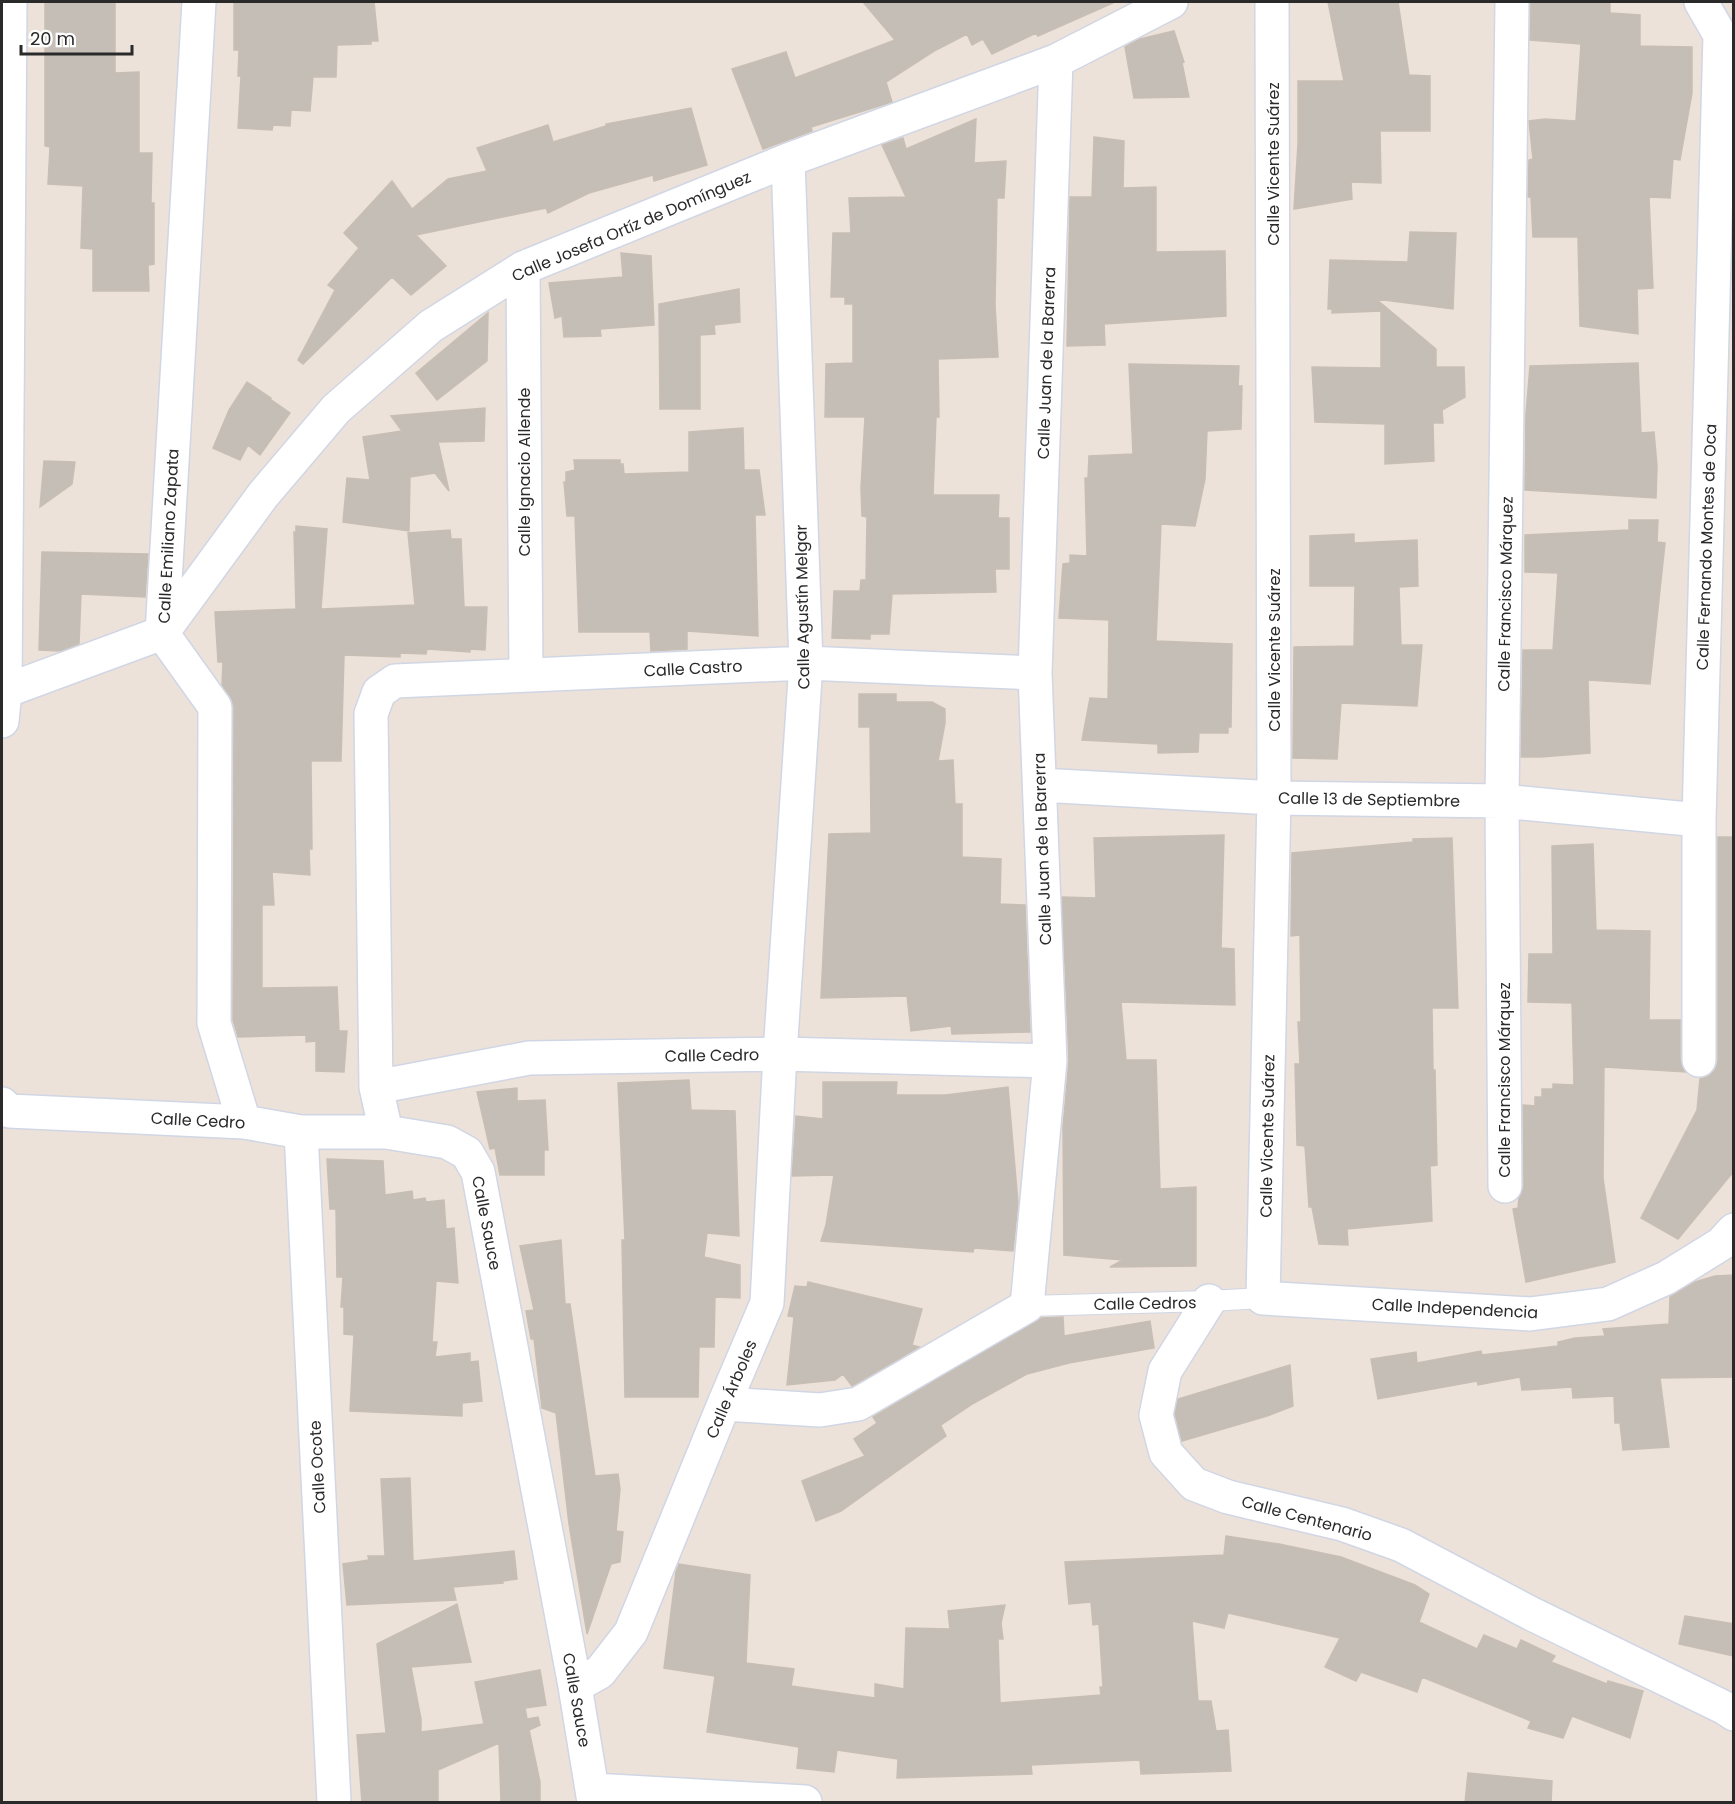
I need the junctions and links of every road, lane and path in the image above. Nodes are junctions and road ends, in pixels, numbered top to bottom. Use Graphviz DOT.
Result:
graph roads {
  1 [pos="10,2"];
  2 [pos="199,2"];
  3 [pos="1171,2"];
  4 [pos="1272,2"];
  5 [pos="1512,2"];
  6 [pos="1701,2"];
  7 [pos="1056,61"];
  8 [pos="788,160"];
  9 [pos="523,268"];
  10 [pos="162,633"];
  11 [pos="806,663"];
  12 [pos="1035,673"];
  13 [pos="526,675"];
  14 [pos="3,706"];
  15 [pos="1040,786"];
  16 [pos="1274,798"];
  17 [pos="1502,801"];
  18 [pos="1699,820"];
  19 [pos="780,1054"];
  20 [pos="1699,1060"];
  21 [pos="1050,1061"];
  22 [pos="376,1087"];
  23 [pos="5,1107"];
  24 [pos="244,1122"];
  25 [pos="301,1132"];
  26 [pos="386,1132"];
  27 [pos="1504,1186"];
  28 [pos="1734,1230"];
  29 [pos="1263,1298"];
  30 [pos="1209,1301"];
  31 [pos="1026,1306"];
  32 [pos="724,1404"];
  33 [pos="575,1686"];
  34 [pos="1734,1714"];
  35 [pos="593,1796"];
  36 [pos="334,1803"];
  37 [pos="806,1803"];
  1 -- 14 [label="street"];
  2 -- 10 [label="street, Calle Emiliano Zapata"];
  3 -- 7 [label="street, Calle Josefa Ortíz de Domínguez"];
  4 -- 16 [label="street, Calle Vicente Suárez"];
  5 -- 17 [label="street, Calle Francisco Márquez"];
  6 -- 18 [label="street, Calle Fernando Montes de Oca"];
  7 -- 8 [label="street, Calle Josefa Ortíz de Domínguez"];
  7 -- 12 [label="street, Calle Juan de la Barerra"];
  8 -- 9 [label="street, Calle Josefa Ortíz de Domínguez"];
  8 -- 11 [label="street, Calle Agustín Melgar"];
  9 -- 10 [label="street, Calle Josefa Ortíz de Domínguez"];
  9 -- 13 [label="street, Calle Ignacio Allende"];
  10 -- 14 [label="street"];
  10 -- 24 [label="street, Calle Emiliano Zapata"];
  11 -- 12 [label="street, Calle Castro"];
  11 -- 13 [label="street, Calle Castro"];
  11 -- 19 [label="street, Calle Agustín Melgar"];
  12 -- 15 [label="street, Calle Juan de la Barerra"];
  13 -- 22 [label="street, Calle Castro"];
  15 -- 16 [label="street, Calle 13 de Septiembre"];
  15 -- 21 [label="street, Calle Juan de la Barerra"];
  16 -- 17 [label="street, Calle 13 de Septiembre"];
  16 -- 29 [label="street, Calle Vicente Suárez"];
  17 -- 18 [label="street, Calle 13 de Septiembre"];
  17 -- 27 [label="street, Calle Francisco Márquez"];
  18 -- 20 [label="street, Calle Fernando Montes de Oca"];
  19 -- 21 [label="street, Calle Cedro"];
  19 -- 22 [label="street, Calle Cedro"];
  19 -- 32 [label="street, Calle Árboles"];
  21 -- 31 [label="street, Calle Juan de la Barerra"];
  22 -- 26 [label="street"];
  23 -- 24 [label="street, Calle Cedro"];
  24 -- 25 [label="street, Calle Cedro"];
  25 -- 26 [label="street, Calle Cedro"];
  25 -- 36 [label="street, Calle Ocote"];
  26 -- 33 [label="street, Calle Sauce"];
  28 -- 29 [label="street, Calle Independencia"];
  29 -- 30 [label="lane, Calle Cedros"];
  30 -- 31 [label="lane, Calle Cedros"];
  30 -- 34 [label="street, Calle Centenario"];
  31 -- 32 [label="street"];
  32 -- 33 [label="street, Calle Árboles"];
  33 -- 35 [label="street, Calle Sauce"];
  35 -- 37 [label="street"];
}
